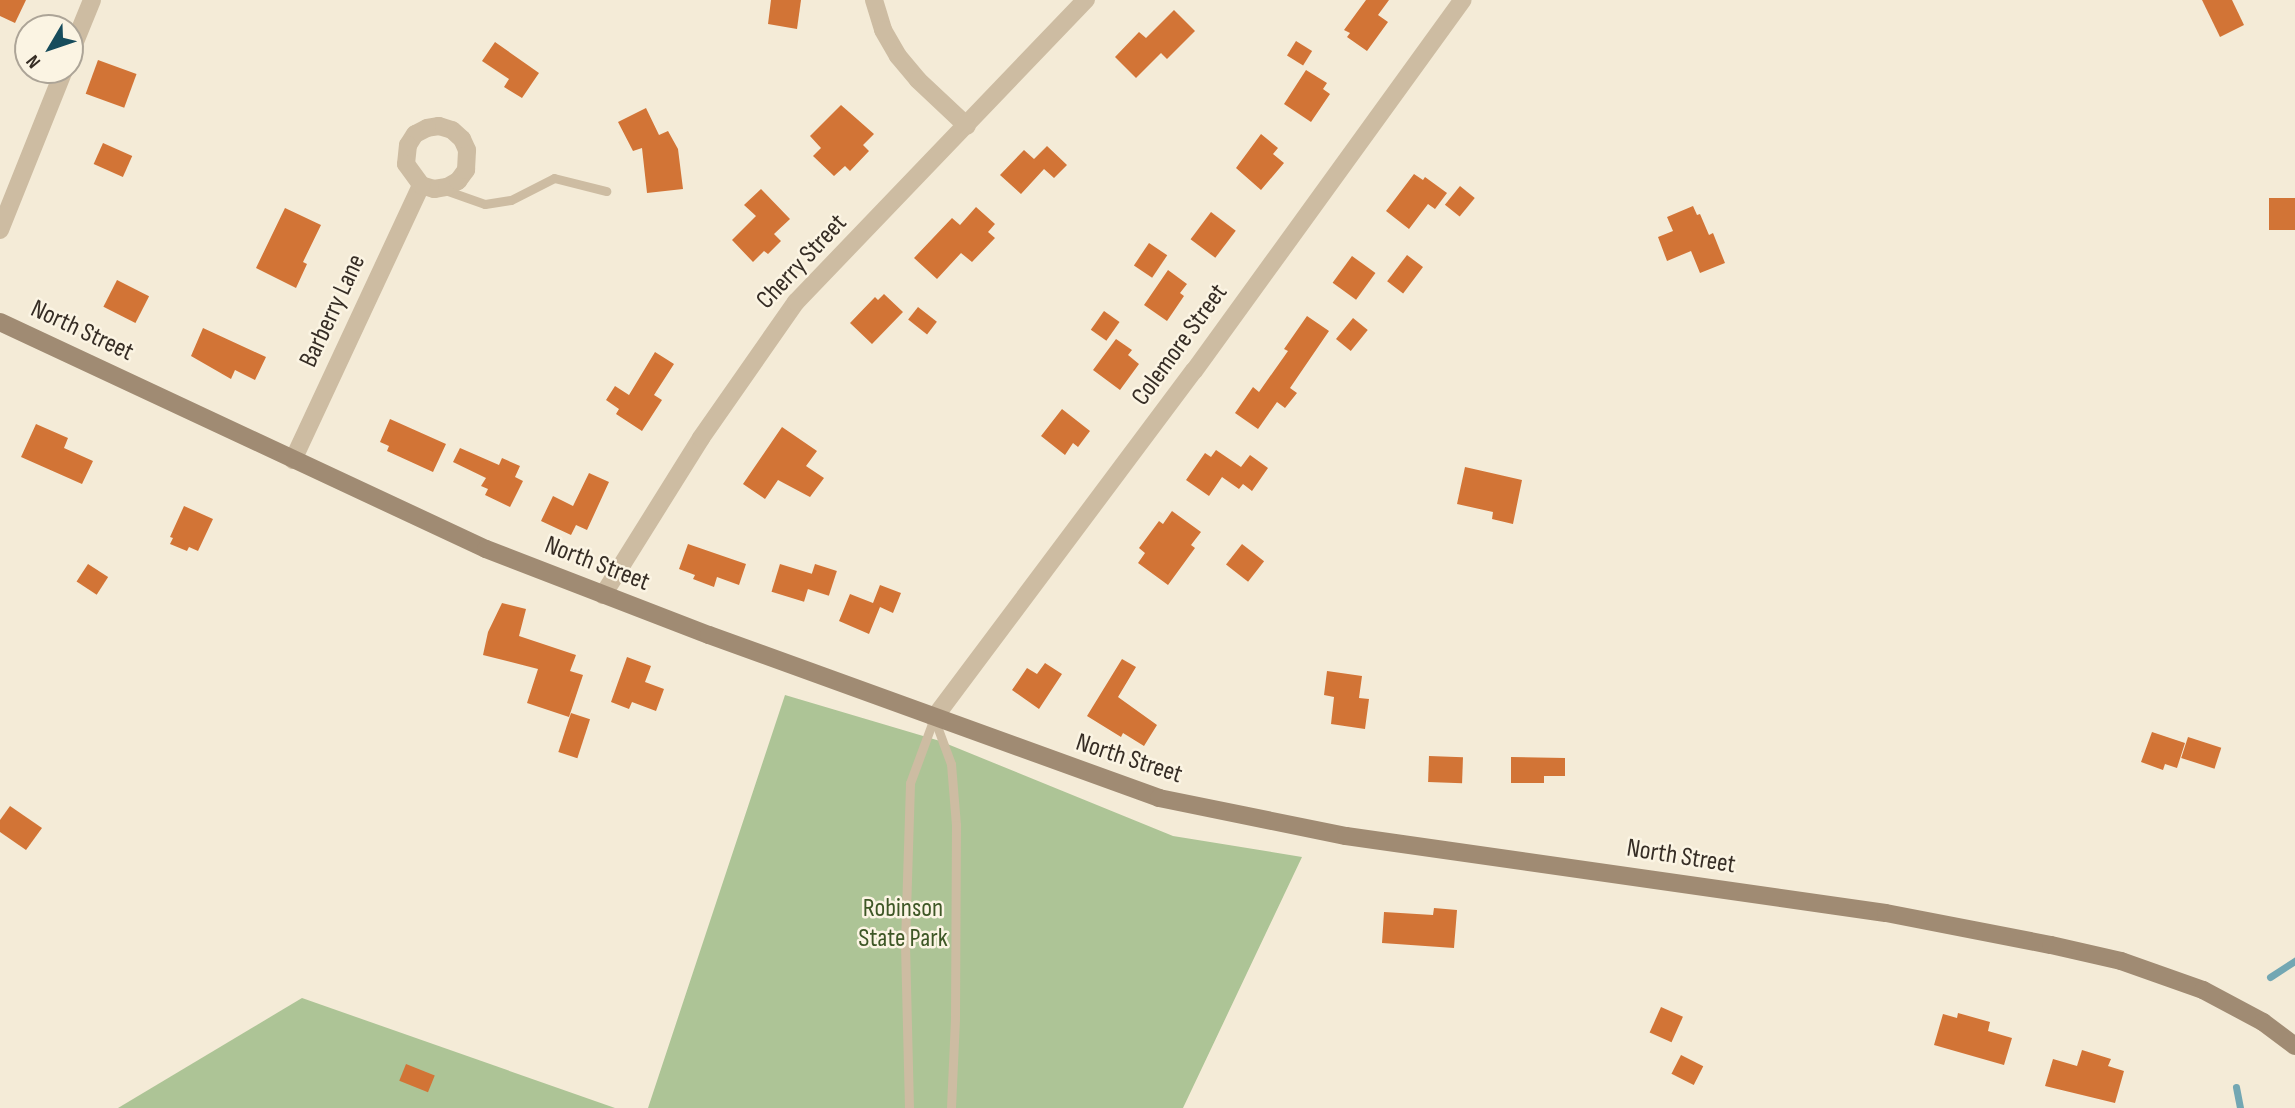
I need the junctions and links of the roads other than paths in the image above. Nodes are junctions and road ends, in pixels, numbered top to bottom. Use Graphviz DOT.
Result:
graph roads {
  1 [pos="92,0"];
  2 [pos="874,0"];
  3 [pos="1086,0"];
  4 [pos="1463,0"];
  5 [pos="84,20"];
  6 [pos="58,84"];
  7 [pos="967,126"];
  8 [pos="421,185"];
  9 [pos="440,189"];
  10 [pos="606,191"];
  11 [pos="0,230"];
  12 [pos="0,322"];
  13 [pos="293,460"];
  14 [pos="603,595"];
  15 [pos="934,718"];
  16 [pos="2295,1046"];
  17 [pos="909,1108"];
  18 [pos="951,1108"];
  1 -- 5 [label="street"];
  2 -- 7 [label="street"];
  3 -- 7 [label="street, Cherry Street"];
  4 -- 15 [label="street, Colemore Street"];
  6 -- 11 [label="street"];
  7 -- 14 [label="street, Cherry Street"];
  8 -- 9 [label="street"];
  8 -- 9 [label="street"];
  8 -- 13 [label="street, Barberry Lane"];
  9 -- 10 [label="lane"];
  12 -- 13 [label="main road, North Street"];
  13 -- 14 [label="main road, North Street"];
  14 -- 15 [label="main road, North Street"];
  15 -- 16 [label="main road, North Street"];
  15 -- 17 [label="lane"];
  15 -- 18 [label="lane"];
}
